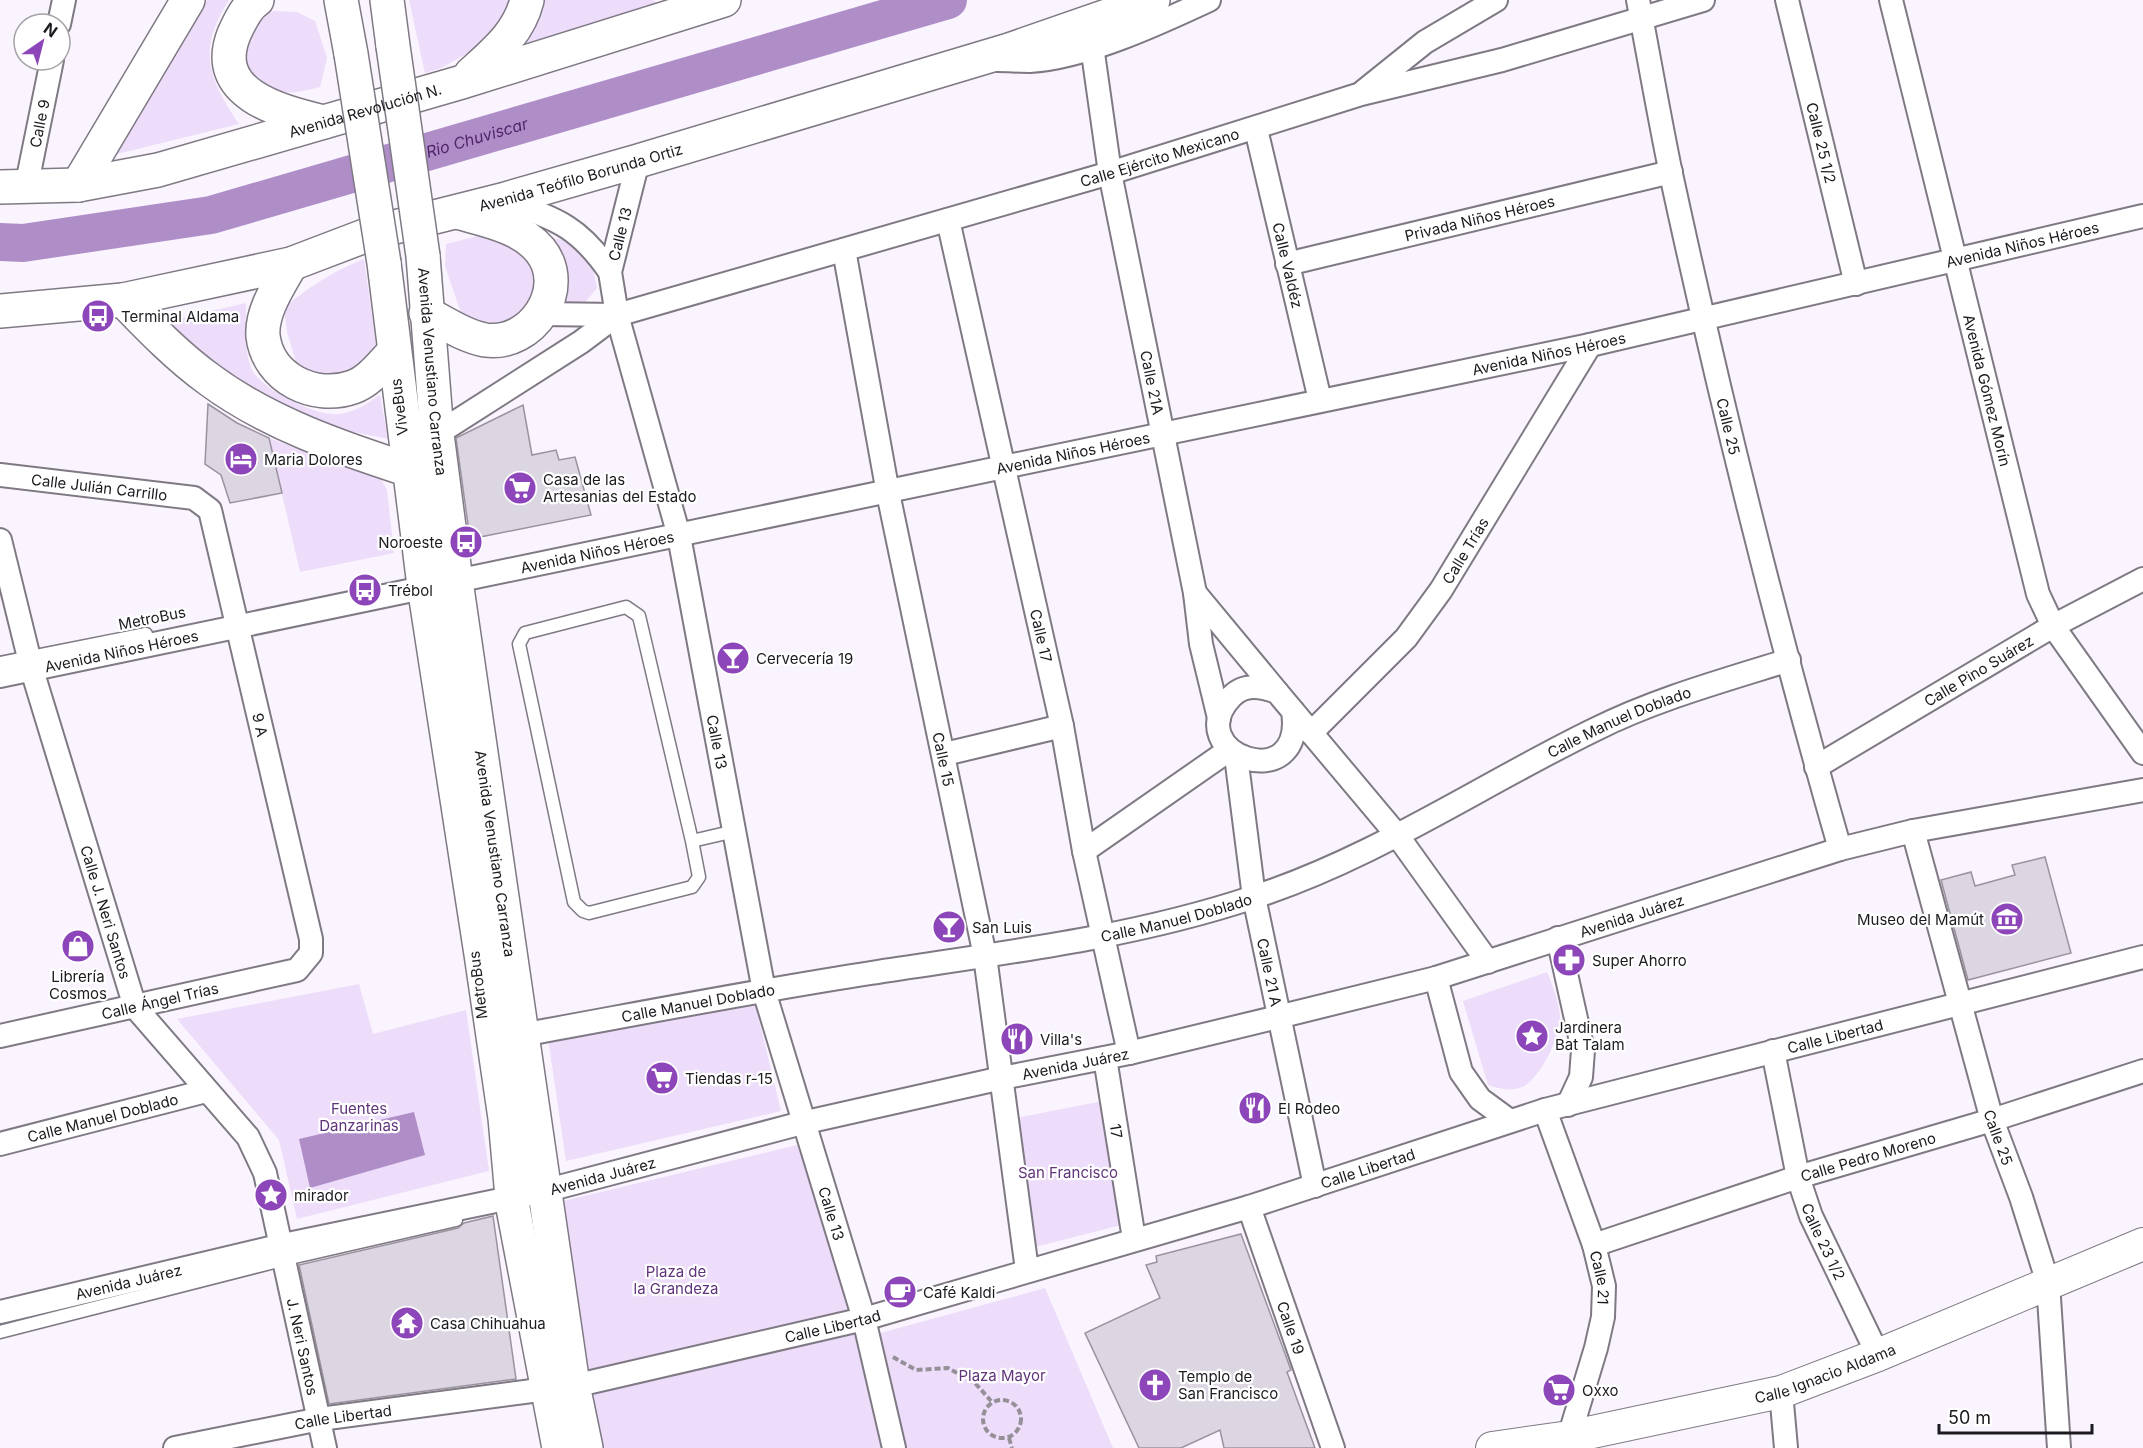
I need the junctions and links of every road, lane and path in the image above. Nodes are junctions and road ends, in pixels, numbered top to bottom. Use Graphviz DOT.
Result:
graph roads {
  1 [pos="188,0"];
  2 [pos="257,0"];
  3 [pos="387,0"];
  4 [pos="527,0"];
  5 [pos="1153,0"];
  6 [pos="1209,0"];
  7 [pos="1496,0"];
  8 [pos="1703,0"];
  9 [pos="1787,0"];
  10 [pos="1891,0"];
  11 [pos="342,2"];
  12 [pos="705,2"];
  13 [pos="1640,10"];
  14 [pos="1092,46"];
  15 [pos="369,50"];
  16 [pos="975,59"];
  17 [pos="48,72"];
  18 [pos="462,82"];
  19 [pos="1361,93"];
  20 [pos="324,122"];
  21 [pos="1256,129"];
  22 [pos="638,161"];
  23 [pos="1671,172"];
  24 [pos="1110,173"];
  25 [pos="78,185"];
  26 [pos="13,187"];
  27 [pos="502,200"];
  28 [pos="452,211"];
  29 [pos="2143,216"];
  30 [pos="948,220"];
  31 [pos="844,250"];
  32 [pos="1954,260"];
  33 [pos="291,264"];
  34 [pos="1287,264"];
  35 [pos="610,272"];
  36 [pos="1857,284"];
  37 [pos="123,300"];
  38 [pos="414,304"];
  39 [pos="0,311"];
  40 [pos="542,314"];
  41 [pos="617,315"];
  42 [pos="1703,319"];
  43 [pos="1590,345"];
  44 [pos="394,352"];
  45 [pos="1320,400"];
  46 [pos="1164,433"];
  47 [pos="437,434"];
  48 [pos="1005,466"];
  49 [pos="409,470"];
  50 [pos="0,475"];
  51 [pos="888,493"];
  52 [pos="200,501"];
  53 [pos="427,504"];
  54 [pos="679,536"];
  55 [pos="0,540"];
  56 [pos="2143,579"];
  57 [pos="436,585"];
  58 [pos="1195,593"];
  59 [pos="237,622"];
  60 [pos="2053,626"];
  61 [pos="445,633"];
  62 [pos="1789,660"];
  63 [pos="0,663"];
  64 [pos="30,663"];
  65 [pos="0,676"];
  66 [pos="1277,692"];
  67 [pos="1293,711"];
  68 [pos="1219,718"];
  69 [pos="1062,726"];
  70 [pos="1311,733"];
  71 [pos="1233,753"];
  72 [pos="2143,753"];
  73 [pos="945,754"];
  74 [pos="1816,767"];
  75 [pos="2143,790"];
  76 [pos="735,831"];
  77 [pos="1913,831"];
  78 [pos="1397,835"];
  79 [pos="692,841"];
  80 [pos="1840,849"];
  81 [pos="1084,851"];
  82 [pos="1254,897"];
  83 [pos="1104,938"];
  84 [pos="1558,938"];
  85 [pos="311,952"];
  86 [pos="985,956"];
  87 [pos="2143,957"];
  88 [pos="1488,962"];
  89 [pos="1436,978"];
  90 [pos="764,991"];
  91 [pos="1960,1004"];
  92 [pos="135,1007"];
  93 [pos="1278,1017"];
  94 [pos="521,1035"];
  95 [pos="0,1036"];
  96 [pos="1773,1051"];
  97 [pos="1129,1053"];
  98 [pos="1105,1058"];
  99 [pos="2143,1071"];
  100 [pos="1002,1078"];
  101 [pos="206,1091"];
  102 [pos="1568,1105"];
  103 [pos="1545,1110"];
  104 [pos="1992,1120"];
  105 [pos="1510,1121"];
  106 [pos="802,1123"];
  107 [pos="0,1144"];
  108 [pos="1798,1177"];
  109 [pos="1315,1186"];
  110 [pos="544,1191"];
  111 [pos="512,1197"];
  112 [pos="1249,1207"];
  113 [pos="1134,1239"];
  114 [pos="2143,1244"];
  115 [pos="1594,1245"];
  116 [pos="285,1252"];
  117 [pos="1027,1270"];
  118 [pos="2048,1283"];
  119 [pos="0,1312"];
  120 [pos="864,1319"];
  121 [pos="0,1332"];
  122 [pos="871,1349"];
  123 [pos="1878,1355"];
  124 [pos="591,1382"];
  125 [pos="547,1389"];
  126 [pos="1781,1392"];
  127 [pos="991,1401"];
  128 [pos="320,1419"];
  129 [pos="1009,1438"];
  130 [pos="1567,1443"];
  131 [pos="175,1448"];
  132 [pos="325,1448"];
  133 [pos="559,1448"];
  134 [pos="586,1448"];
  135 [pos="894,1448"];
  136 [pos="1012,1448"];
  137 [pos="1333,1448"];
  138 [pos="1492,1448"];
  139 [pos="1786,1448"];
  140 [pos="2059,1448"];
  1 -- 25 [label="main road"];
  2 -- 20 [label="main road"];
  3 -- 15 [label="main road"];
  4 -- 18 [label="main road"];
  5 -- 16 [label="main road, Avenida Teófilo Borunda Ortiz"];
  6 -- 14 [label="street"];
  7 -- 19 [label="street"];
  8 -- 13 [label="street, Calle Ejército Mexicano"];
  9 -- 36 [label="street, Calle 25 1/2"];
  10 -- 32 [label="street, Avenida Gómez Morín"];
  11 -- 15 [label="main road"];
  12 -- 18 [label="main road, Avenida Revolución N."];
  13 -- 19 [label="street, Calle Ejército Mexicano"];
  13 -- 23 [label="street, Calle 25"];
  14 -- 16 [label="street"];
  14 -- 24 [label="street, Calle 21A"];
  15 -- 38 [label="main road, Avenida Venustiano Carranza, bridge"];
  15 -- 44 [label="main road, Avenida Venustiano Carranza, bridge"];
  16 -- 22 [label="main road, Avenida Teófilo Borunda Ortiz"];
  17 -- 26 [label="street, Calle 9"];
  18 -- 20 [label="main road, Avenida Revolución N."];
  19 -- 21 [label="street, Calle Ejército Mexicano"];
  20 -- 25 [label="main road, Avenida Revolución N."];
  21 -- 24 [label="street, Calle Ejército Mexicano"];
  21 -- 34 [label="street, Calle Valdéz"];
  22 -- 27 [label="main road, Avenida Teófilo Borunda Ortiz"];
  22 -- 35 [label="street, Calle 13"];
  23 -- 34 [label="street, Privada Niños Héroes"];
  23 -- 42 [label="street, Calle 25"];
  24 -- 30 [label="street, Calle Ejército Mexicano"];
  24 -- 46 [label="street, Calle 21A"];
  25 -- 26 [label="main road, Avenida Revolución N."];
  27 -- 28 [label="main road, Avenida Teófilo Borunda Ortiz"];
  27 -- 35 [label="street"];
  28 -- 33 [label="main road, Avenida Teófilo Borunda Ortiz"];
  28 -- 40 [label="main road"];
  29 -- 32 [label="street, Avenida Niños Héroes"];
  30 -- 31 [label="street, Calle Ejército Mexicano"];
  30 -- 48 [label="street, Calle 17"];
  31 -- 41 [label="street, Calle Ejército Mexicano"];
  31 -- 51 [label="street, Calle 15"];
  32 -- 36 [label="street, Avenida Niños Héroes"];
  32 -- 60 [label="street, Avenida Gómez Morín"];
  33 -- 37 [label="main road, Avenida Teófilo Borunda Ortiz"];
  33 -- 44 [label="main road"];
  34 -- 45 [label="street, Calle Valdéz"];
  35 -- 41 [label="street, Calle 13"];
  36 -- 42 [label="street, Avenida Niños Héroes"];
  37 -- 39 [label="main road, Avenida Teófilo Borunda Ortiz"];
  37 -- 49 [label="main road"];
  38 -- 40 [label="main road"];
  38 -- 47 [label="main road, Avenida Venustiano Carranza"];
  38 -- 53 [label="lane, ViveBus"];
  40 -- 41 [label="street"];
  41 -- 47 [label="street"];
  41 -- 54 [label="street, Calle 13"];
  42 -- 43 [label="street, Avenida Niños Héroes"];
  42 -- 62 [label="street, Calle 25"];
  43 -- 45 [label="street, Avenida Niños Héroes"];
  43 -- 70 [label="street, Calle Trías"];
  44 -- 49 [label="main road, Avenida Venustiano Carranza"];
  45 -- 46 [label="street, Avenida Niños Héroes"];
  46 -- 48 [label="street, Avenida Niños Héroes"];
  46 -- 58 [label="street, Calle 21A"];
  47 -- 57 [label="main road, Avenida Venustiano Carranza"];
  48 -- 51 [label="street, Avenida Niños Héroes"];
  48 -- 69 [label="street, Calle 17"];
  49 -- 57 [label="main road, Avenida Venustiano Carranza"];
  50 -- 52 [label="street, Calle Julián Carrillo"];
  51 -- 54 [label="street, Avenida Niños Héroes"];
  51 -- 73 [label="street, Calle 15"];
  52 -- 59 [label="street, 9 A"];
  54 -- 57 [label="street, Avenida Niños Héroes"];
  54 -- 76 [label="street, Calle 13"];
  55 -- 64 [label="street, Calle J. Neri Santos"];
  56 -- 60 [label="street, Calle Pino Suárez"];
  57 -- 59 [label="street, Avenida Niños Héroes"];
  57 -- 94 [label="main road, Avenida Venustiano Carranza"];
  57 -- 111 [label="main road, Avenida Venustiano Carranza"];
  58 -- 66 [label="street"];
  58 -- 68 [label="street, Calle 21A"];
  59 -- 64 [label="street, Avenida Niños Héroes"];
  59 -- 85 [label="street, 9 A"];
  60 -- 72 [label="street, Avenida Gómez Morín"];
  60 -- 74 [label="street, Calle Pino Suárez"];
  61 -- 111 [label="lane, MetroBus"];
  62 -- 74 [label="street, Calle 25"];
  62 -- 78 [label="street, Calle Manuel Doblado"];
  63 -- 64 [label="lane"];
  64 -- 65 [label="street, Avenida Niños Héroes"];
  64 -- 92 [label="street, Calle J. Neri Santos"];
  66 -- 67 [label="street"];
  66 -- 68 [label="street"];
  67 -- 70 [label="street"];
  67 -- 71 [label="street"];
  68 -- 71 [label="street"];
  69 -- 73 [label="street"];
  69 -- 81 [label="street, Calle 17"];
  70 -- 78 [label="street"];
  71 -- 81 [label="street"];
  71 -- 82 [label="street, Calle 21 A"];
  73 -- 86 [label="street, Calle 15"];
  74 -- 80 [label="street, Calle 25"];
  75 -- 77 [label="street, Avenida Juárez"];
  76 -- 79 [label="lane"];
  76 -- 90 [label="street, Calle 13"];
  77 -- 80 [label="street, Avenida Juárez"];
  77 -- 91 [label="street, Calle 25"];
  78 -- 82 [label="street, Calle Manuel Doblado"];
  78 -- 88 [label="street"];
  79 -- 79 [label="lane"];
  80 -- 84 [label="street, Avenida Juárez"];
  81 -- 83 [label="street, Calle 17"];
  82 -- 83 [label="street, Calle Manuel Doblado"];
  82 -- 93 [label="street, Calle 21 A"];
  83 -- 86 [label="street, Calle Manuel Doblado"];
  83 -- 97 [label="street, Calle 17"];
  84 -- 88 [label="street, Avenida Juárez"];
  84 -- 102 [label="street"];
  85 -- 92 [label="street, Calle Ángel Trías"];
  86 -- 90 [label="street, Calle Manuel Doblado"];
  86 -- 100 [label="street, Calle 15"];
  87 -- 91 [label="street, Calle Libertad"];
  88 -- 89 [label="street, Avenida Juárez"];
  89 -- 93 [label="street, Avenida Juárez"];
  89 -- 105 [label="street"];
  90 -- 94 [label="street, Calle Manuel Doblado"];
  90 -- 106 [label="street, Calle 13"];
  91 -- 96 [label="street, Calle Libertad"];
  91 -- 104 [label="street, Calle 25"];
  92 -- 95 [label="street, Calle Ángel Trías"];
  92 -- 101 [label="street, Calle J. Neri Santos"];
  93 -- 97 [label="street, Avenida Juárez"];
  93 -- 109 [label="street, Calle 21 A"];
  94 -- 110 [label="main road, Avenida Venustiano Carranza"];
  96 -- 102 [label="street, Calle Libertad"];
  96 -- 108 [label="street, Calle 23 1/2"];
  97 -- 98 [label="street, Avenida Juárez"];
  98 -- 100 [label="street, Avenida Juárez"];
  98 -- 113 [label="street, 17"];
  99 -- 104 [label="street, Calle Pedro Moreno"];
  100 -- 106 [label="street, Avenida Juárez"];
  100 -- 117 [label="street, Calle 15"];
  101 -- 107 [label="street, Calle Manuel Doblado"];
  101 -- 116 [label="street, Calle J. Neri Santos"];
  102 -- 103 [label="street, Calle Libertad"];
  103 -- 105 [label="street, Calle Libertad"];
  103 -- 115 [label="street, Calle 21"];
  104 -- 108 [label="street, Calle Pedro Moreno"];
  104 -- 118 [label="street, Calle 25"];
  105 -- 109 [label="street, Calle Libertad"];
  106 -- 110 [label="street, Avenida Juárez"];
  106 -- 120 [label="street, Calle 13"];
  108 -- 115 [label="street, Calle Pedro Moreno"];
  108 -- 123 [label="street, Calle 23 1/2"];
  109 -- 112 [label="street, Calle Libertad"];
  110 -- 111 [label="street, Avenida Juárez"];
  110 -- 134 [label="main road, Avenida Venustiano Carranza"];
  111 -- 116 [label="street, Avenida Juárez"];
  111 -- 125 [label="main road, Avenida Venustiano Carranza"];
  112 -- 113 [label="street, Calle Libertad"];
  112 -- 137 [label="street, Calle 19"];
  113 -- 117 [label="street, Calle Libertad"];
  114 -- 118 [label="main road, Calle Ignacio Aldama"];
  115 -- 130 [label="street, Calle 21"];
  116 -- 119 [label="street, Avenida Juárez"];
  116 -- 121 [label="lane"];
  116 -- 128 [label="street, J. Neri Santos"];
  117 -- 120 [label="street, Calle Libertad"];
  118 -- 123 [label="main road, Calle Ignacio Aldama"];
  118 -- 140 [label="street, Calle 25"];
  120 -- 122 [label="street, Calle 13"];
  120 -- 124 [label="street, Calle Libertad"];
  122 -- 127 [label="path"];
  122 -- 135 [label="street, Calle 13"];
  123 -- 126 [label="main road, Calle Ignacio Aldama"];
  125 -- 128 [label="street, Calle Libertad"];
  125 -- 133 [label="main road, Avenida Venustiano Carranza"];
  126 -- 130 [label="main road, Calle Ignacio Aldama"];
  126 -- 139 [label="street"];
  127 -- 129 [label="path"];
  127 -- 129 [label="path"];
  128 -- 131 [label="street, Calle Libertad"];
  128 -- 132 [label="street, J. Neri Santos"];
  129 -- 136 [label="path"];
  130 -- 138 [label="main road, Calle Ignacio Aldama"];
}
